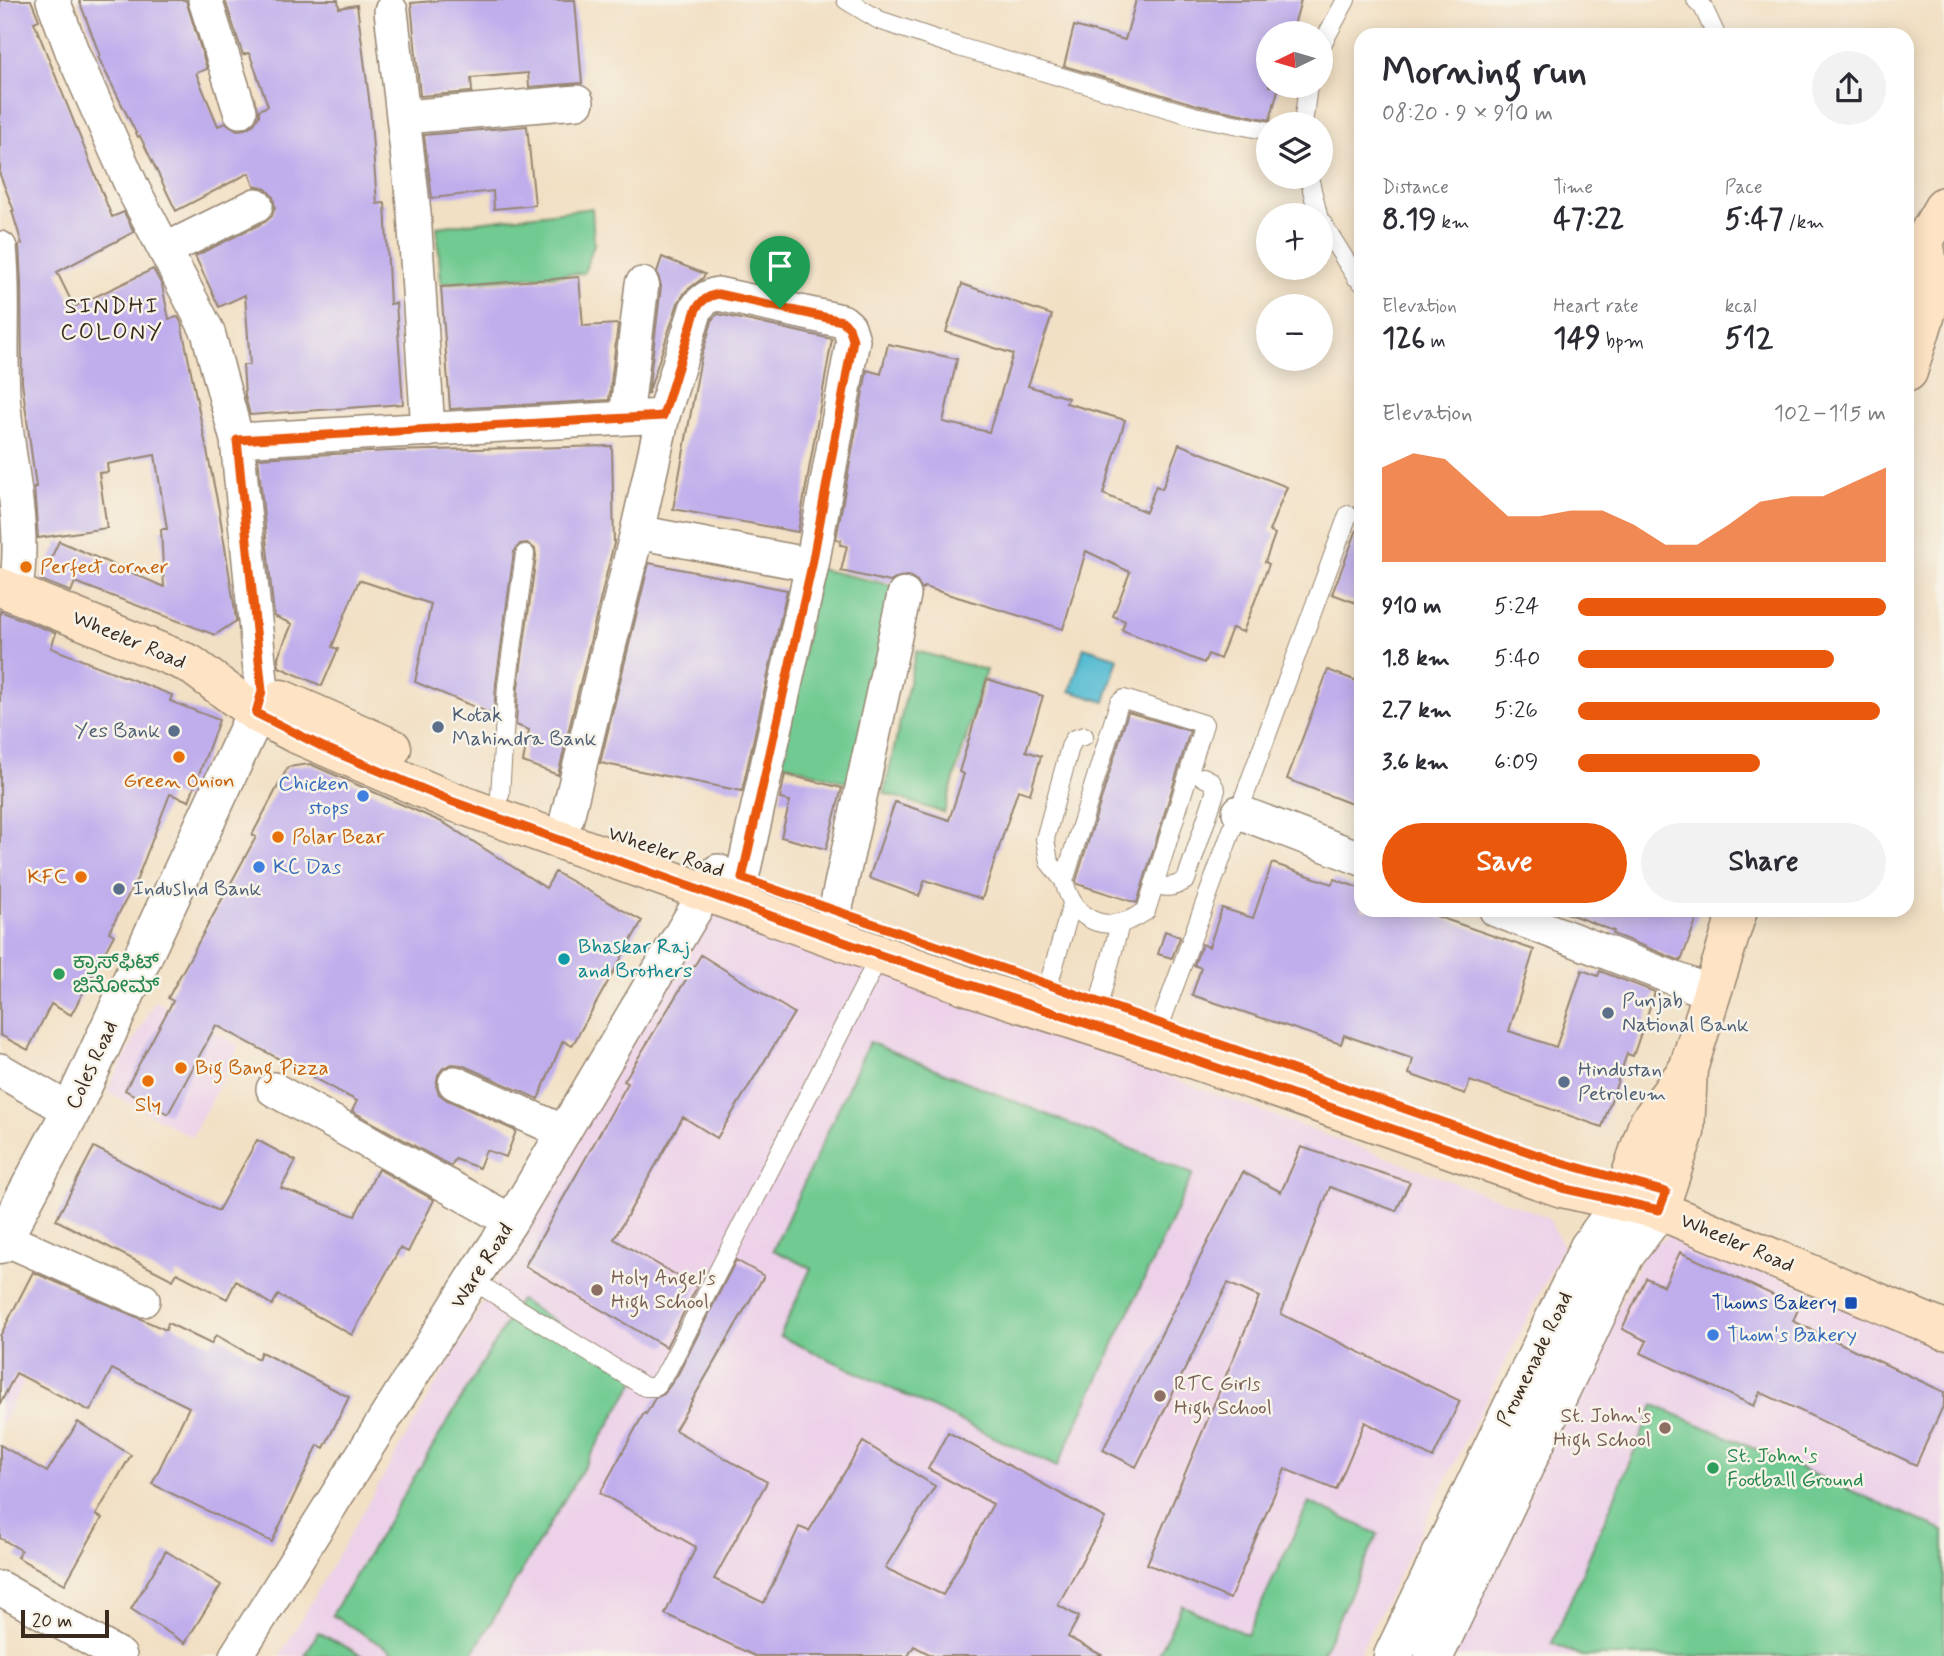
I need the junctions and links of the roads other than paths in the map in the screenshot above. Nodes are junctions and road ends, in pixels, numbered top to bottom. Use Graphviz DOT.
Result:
graph roads {
  1 [pos="53,0"];
  2 [pos="205,0"];
  3 [pos="846,0"];
  4 [pos="1346,0"];
  5 [pos="1696,0"];
  6 [pos="391,11"];
  7 [pos="1334,22"];
  8 [pos="1713,28"];
  9 [pos="577,102"];
  10 [pos="240,111"];
  11 [pos="405,117"];
  12 [pos="1256,128"];
  13 [pos="256,205"];
  14 [pos="1944,206"];
  15 [pos="1333,240"];
  16 [pos="0,248"];
  17 [pos="165,250"];
  18 [pos="1354,274"];
  19 [pos="1928,283"];
  20 [pos="642,284"];
  21 [pos="1914,345"];
  22 [pos="663,416"];
  23 [pos="626,418"];
  24 [pos="428,430"];
  25 [pos="237,440"];
  26 [pos="1348,515"];
  27 [pos="637,532"];
  28 [pos="525,554"];
  29 [pos="812,565"];
  30 [pos="9,578"];
  31 [pos="904,595"];
  32 [pos="259,702"];
  33 [pos="1084,736"];
  34 [pos="1203,776"];
  35 [pos="500,795"];
  36 [pos="1238,812"];
  37 [pos="567,818"];
  38 [pos="1354,856"];
  39 [pos="722,881"];
  40 [pos="1064,881"];
  41 [pos="1154,884"];
  42 [pos="1072,904"];
  43 [pos="783,907"];
  44 [pos="835,912"];
  45 [pos="1514,917"];
  46 [pos="1736,917"];
  47 [pos="1120,924"];
  48 [pos="880,955"];
  49 [pos="1048,986"];
  50 [pos="1712,993"];
  51 [pos="1099,1003"];
  52 [pos="1160,1025"];
  53 [pos="0,1070"];
  54 [pos="454,1083"];
  55 [pos="273,1089"];
  56 [pos="71,1111"];
  57 [pos="564,1132"];
  58 [pos="1644,1197"];
  59 [pos="511,1221"];
  60 [pos="2,1241"];
  61 [pos="472,1280"];
  62 [pos="143,1300"];
  63 [pos="1944,1308"];
  64 [pos="1944,1330"];
  65 [pos="0,1588"];
  66 [pos="120,1656"];
  67 [pos="236,1656"];
  68 [pos="1393,1656"];
  69 [pos="1434,1656"];
  1 -- 17 [label="street"];
  2 -- 10 [label="street"];
  3 -- 12 [label="lane"];
  4 -- 7 [label="lane"];
  5 -- 8 [label="lane"];
  6 -- 11 [label="street"];
  9 -- 11 [label="street"];
  11 -- 24 [label="street"];
  13 -- 17 [label="street"];
  14 -- 19 [label="main road"];
  15 -- 18 [label="lane"];
  16 -- 30 [label="street"];
  17 -- 25 [label="street"];
  19 -- 21 [label="main road"];
  20 -- 23 [label="street"];
  22 -- 23 [label="street"];
  22 -- 27 [label="street"];
  22 -- 29 [label="street, Ware Road"];
  23 -- 24 [label="street"];
  24 -- 25 [label="street"];
  25 -- 32 [label="street"];
  26 -- 36 [label="lane"];
  27 -- 29 [label="street"];
  27 -- 37 [label="street"];
  28 -- 35 [label="lane"];
  29 -- 39 [label="street, Ware Road"];
  30 -- 32 [label="main road, Wheeler Road"];
  31 -- 44 [label="street"];
  32 -- 35 [label="main road, Wheeler Road"];
  32 -- 39 [label="main road, Wheeler Road"];
  32 -- 56 [label="street, Coles Road"];
  33 -- 40 [label="lane"];
  34 -- 41 [label="lane"];
  35 -- 37 [label="main road, Wheeler Road"];
  36 -- 38 [label="street"];
  36 -- 52 [label="lane"];
  37 -- 39 [label="main road, Wheeler Road"];
  39 -- 43 [label="main road, Wheeler Road"];
  39 -- 57 [label="street, Ware Road"];
  40 -- 41 [label="lane"];
  40 -- 42 [label="lane"];
  41 -- 47 [label="lane"];
  42 -- 47 [label="lane"];
  42 -- 49 [label="lane"];
  43 -- 44 [label="main road, Wheeler Road"];
  43 -- 48 [label="main road, Wheeler Road"];
  44 -- 49 [label="main road, Wheeler Road"];
  45 -- 50 [label="street"];
  46 -- 50 [label="main road, Promenade Road"];
  47 -- 51 [label="lane"];
  48 -- 58 [label="main road, Wheeler Road"];
  48 -- 61 [label="lane"];
  49 -- 51 [label="main road, Wheeler Road"];
  50 -- 58 [label="main road, Promenade Road"];
  51 -- 52 [label="main road, Wheeler Road"];
  52 -- 58 [label="main road, Wheeler Road"];
  53 -- 56 [label="street"];
  54 -- 57 [label="street"];
  55 -- 59 [label="street"];
  56 -- 60 [label="street, Coles Road"];
  57 -- 59 [label="street, Ware Road"];
  58 -- 63 [label="main road, Wheeler Road"];
  58 -- 64 [label="main road, Wheeler Road"];
  58 -- 68 [label="street, Promenade Road"];
  58 -- 69 [label="street, Promenade Road"];
  59 -- 61 [label="street, Ware Road"];
  60 -- 62 [label="street"];
  61 -- 67 [label="street, Ware Road"];
  65 -- 66 [label="street"];
}
